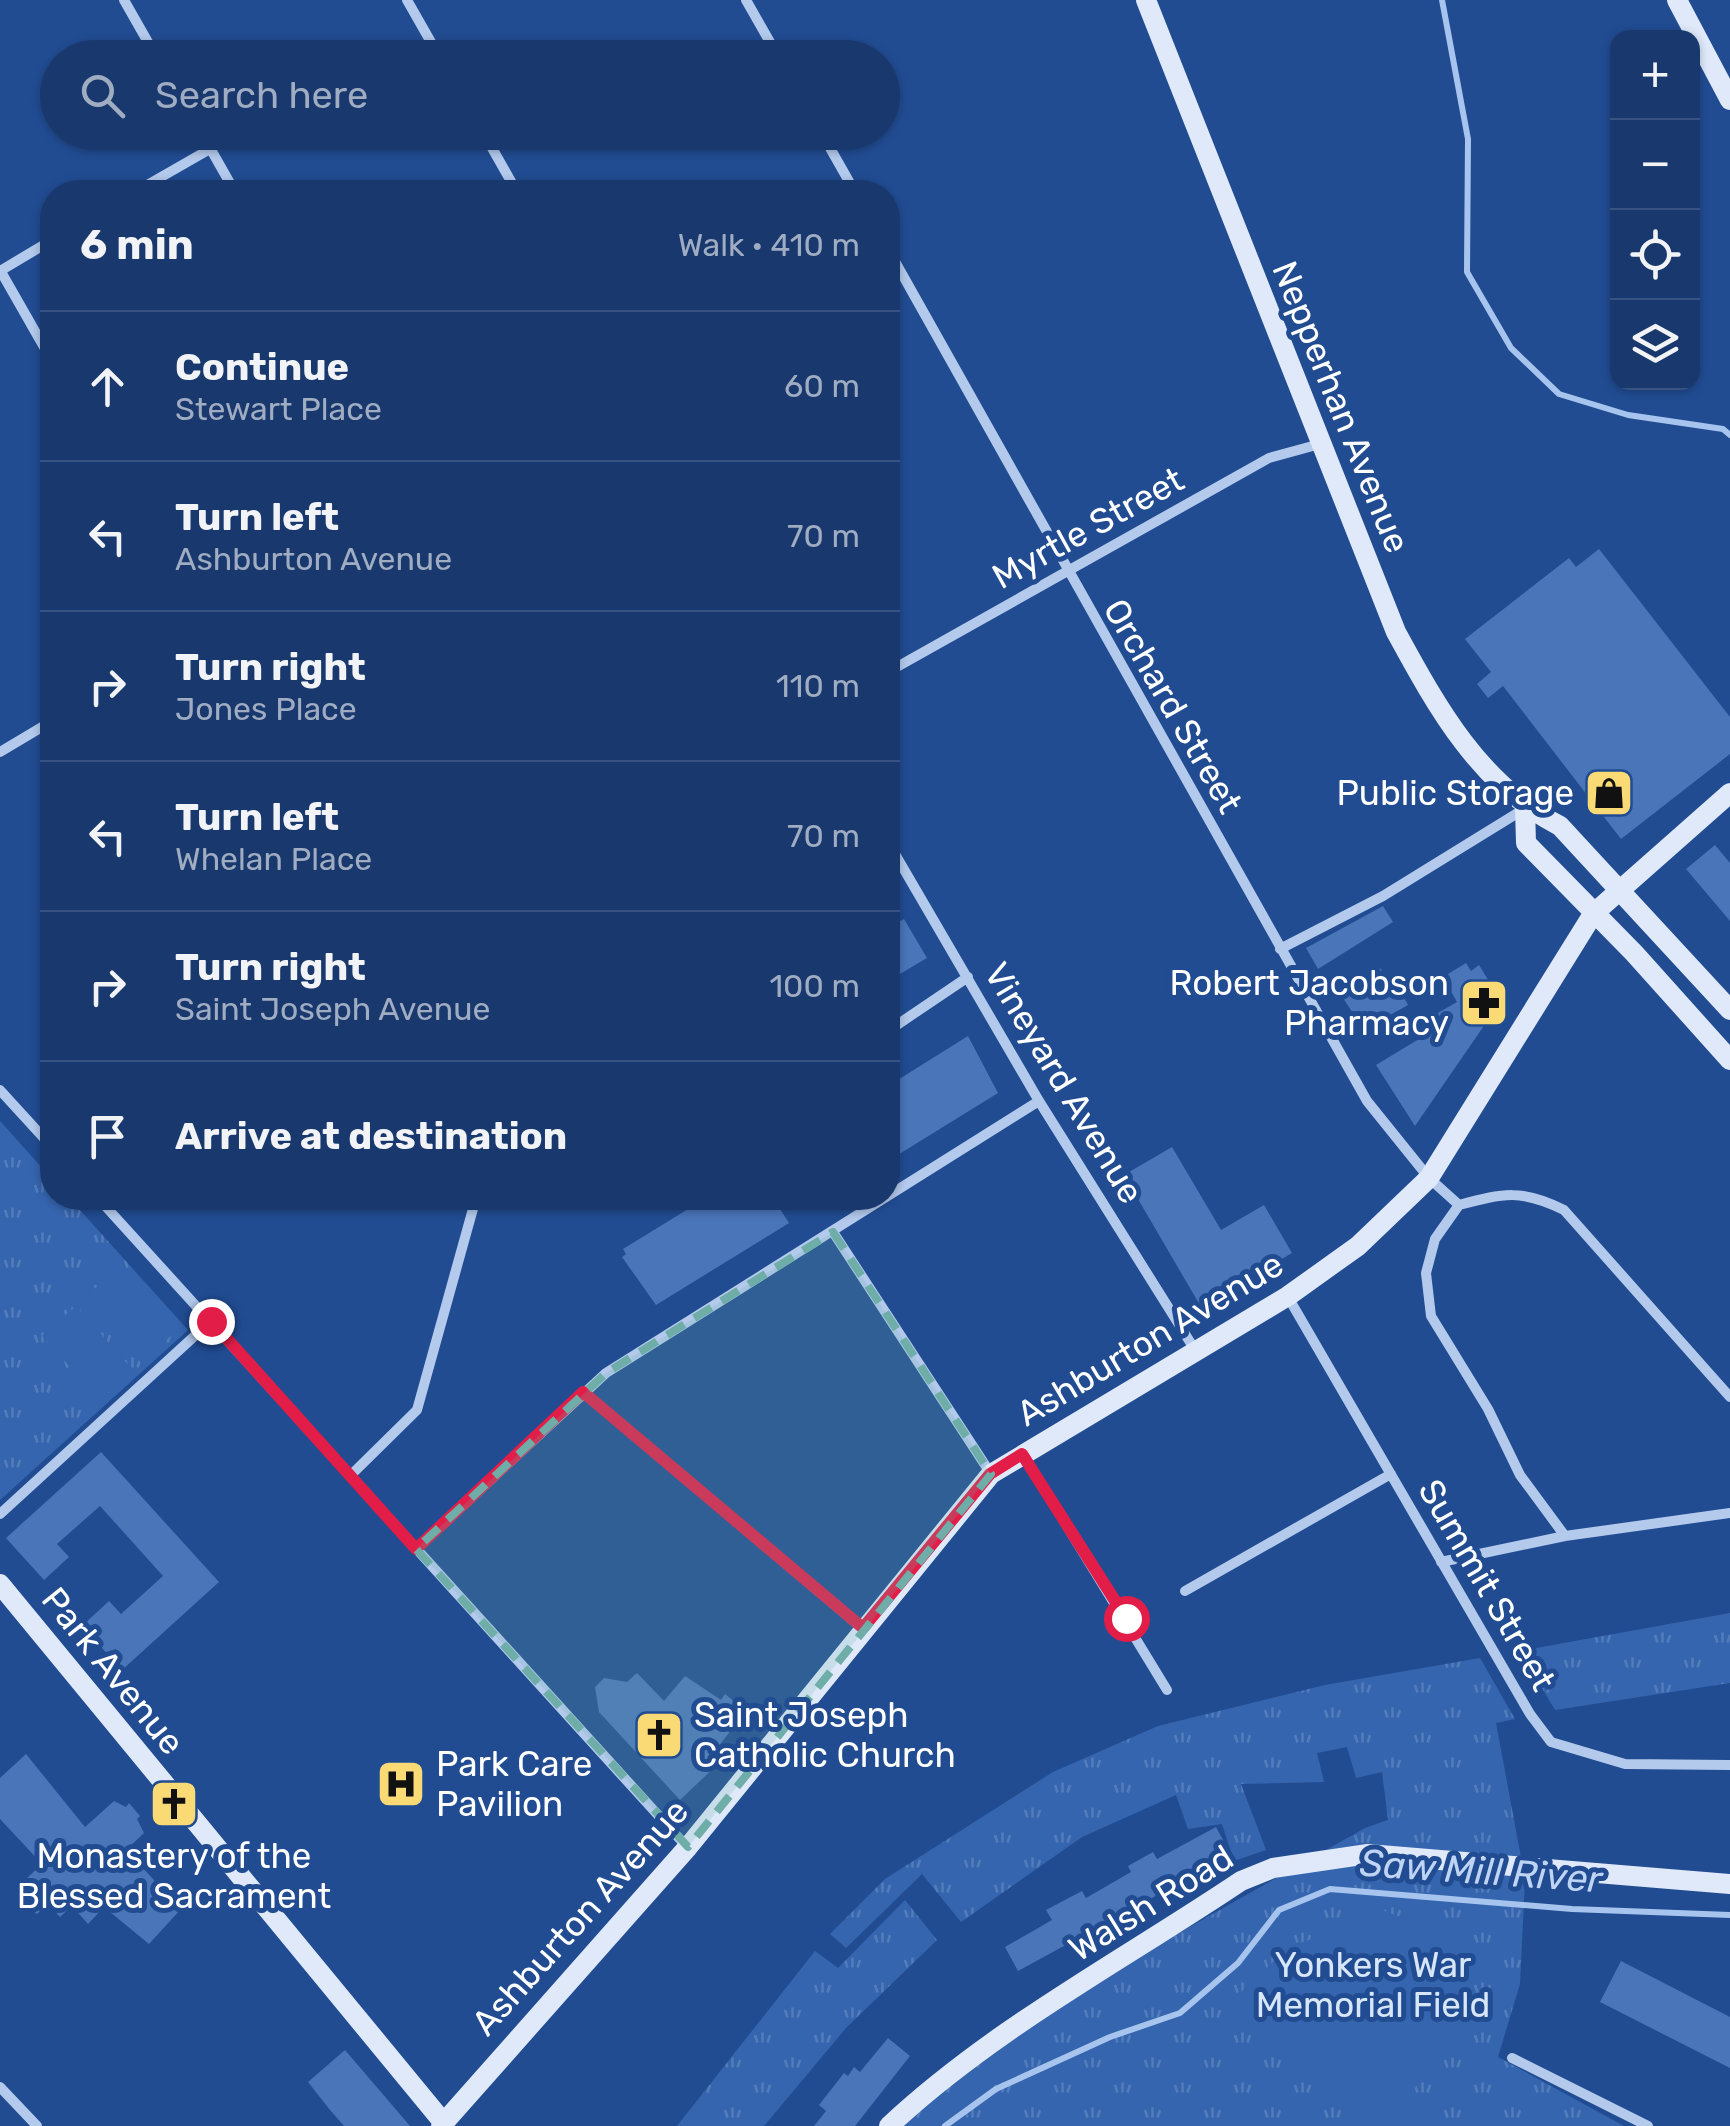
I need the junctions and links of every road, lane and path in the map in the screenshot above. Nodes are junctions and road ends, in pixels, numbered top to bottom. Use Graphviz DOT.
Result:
graph roads {
  1 [pos="124,0"];
  2 [pos="406,0"];
  3 [pos="746,0"];
  4 [pos="1146,0"];
  5 [pos="1677,0"];
  6 [pos="147,40"];
  7 [pos="429,40"];
  8 [pos="769,40"];
  9 [pos="1730,100"];
  10 [pos="208,150"];
  11 [pos="211,150"];
  12 [pos="494,150"];
  13 [pos="831,150"];
  14 [pos="156,180"];
  15 [pos="228,180"];
  16 [pos="511,180"];
  17 [pos="848,180"];
  18 [pos="40,247"];
  19 [pos="0,270"];
  20 [pos="901,274"];
  21 [pos="40,340"];
  22 [pos="1320,444"];
  23 [pos="1065,571"];
  24 [pos="900,665"];
  25 [pos="40,728"];
  26 [pos="0,752"];
  27 [pos="1730,793"];
  28 [pos="1525,808"];
  29 [pos="900,862"];
  30 [pos="1618,891"];
  31 [pos="1593,914"];
  32 [pos="1280,949"];
  33 [pos="968,977"];
  34 [pos="1730,1010"];
  35 [pos="900,1023"];
  36 [pos="1730,1060"];
  37 [pos="0,1090"];
  38 [pos="1039,1102"];
  39 [pos="40,1134"];
  40 [pos="1429,1178"];
  41 [pos="900,1190"];
  42 [pos="1459,1204"];
  43 [pos="109,1210"];
  44 [pos="473,1210"];
  45 [pos="868,1210"];
  46 [pos="833,1232"];
  47 [pos="1288,1296"];
  48 [pos="211,1321"];
  49 [pos="1195,1350"];
  50 [pos="583,1392"];
  51 [pos="1730,1397"];
  52 [pos="1022,1454"];
  53 [pos="352,1474"];
  54 [pos="990,1474"];
  55 [pos="1391,1474"];
  56 [pos="1730,1513"];
  57 [pos="0,1514"];
  58 [pos="1565,1536"];
  59 [pos="416,1549"];
  60 [pos="1441,1562"];
  61 [pos="0,1584"];
  62 [pos="1185,1592"];
  63 [pos="863,1628"];
  64 [pos="1167,1690"];
  65 [pos="1730,1765"];
  66 [pos="688,1847"];
  67 [pos="1730,1884"];
  68 [pos="1512,2058"];
  69 [pos="0,2086"];
  70 [pos="442,2124"];
  71 [pos="37,2126"];
  72 [pos="889,2126"];
  73 [pos="1648,2126"];
  1 -- 6 [label="street"];
  2 -- 7 [label="street"];
  3 -- 8 [label="street"];
  4 -- 22 [label="main road, Nepperhan Avenue"];
  5 -- 9 [label="main road"];
  10 -- 14 [label="street"];
  11 -- 15 [label="street"];
  12 -- 16 [label="street"];
  13 -- 17 [label="street"];
  18 -- 19 [label="street"];
  19 -- 21 [label="street"];
  20 -- 23 [label="street, Orchard Street"];
  22 -- 23 [label="street, Myrtle Street"];
  22 -- 28 [label="main road, Nepperhan Avenue"];
  23 -- 24 [label="street, Myrtle Street"];
  23 -- 32 [label="street, Orchard Street"];
  25 -- 26 [label="street"];
  27 -- 30 [label="main road, Ashburton Avenue"];
  28 -- 30 [label="main road, Nepperhan Avenue"];
  28 -- 31 [label="main road"];
  28 -- 32 [label="street"];
  29 -- 33 [label="street, Vineyard Avenue"];
  30 -- 31 [label="main road, Ashburton Avenue"];
  30 -- 34 [label="main road, Nepperhan Avenue"];
  31 -- 36 [label="main road"];
  31 -- 40 [label="main road, Ashburton Avenue"];
  32 -- 40 [label="street, Orchard Street"];
  33 -- 35 [label="street"];
  33 -- 38 [label="street, Vineyard Avenue"];
  37 -- 39 [label="street"];
  38 -- 41 [label="street"];
  38 -- 49 [label="street, Vineyard Avenue"];
  40 -- 42 [label="street, Orchard Street"];
  40 -- 47 [label="main road, Ashburton Avenue"];
  42 -- 51 [label="street"];
  42 -- 58 [label="street"];
  43 -- 48 [label="street"];
  44 -- 53 [label="street"];
  45 -- 46 [label="street"];
  46 -- 50 [label="street"];
  46 -- 54 [label="street"];
  47 -- 49 [label="main road, Ashburton Avenue"];
  47 -- 55 [label="street, Summit Street"];
  48 -- 53 [label="street"];
  48 -- 57 [label="street"];
  49 -- 52 [label="main road, Ashburton Avenue"];
  50 -- 59 [label="street"];
  50 -- 63 [label="street"];
  52 -- 54 [label="main road, Ashburton Avenue"];
  52 -- 64 [label="street"];
  53 -- 59 [label="street"];
  54 -- 63 [label="main road, Ashburton Avenue"];
  55 -- 60 [label="street, Summit Street"];
  55 -- 62 [label="street"];
  56 -- 58 [label="street"];
  58 -- 60 [label="street"];
  59 -- 66 [label="street"];
  60 -- 65 [label="street, Summit Street"];
  61 -- 70 [label="main road, Park Avenue"];
  63 -- 66 [label="main road, Ashburton Avenue"];
  66 -- 70 [label="main road, Ashburton Avenue"];
  67 -- 72 [label="main road, Walsh Road"];
  68 -- 73 [label="street"];
  69 -- 71 [label="street"];
}
